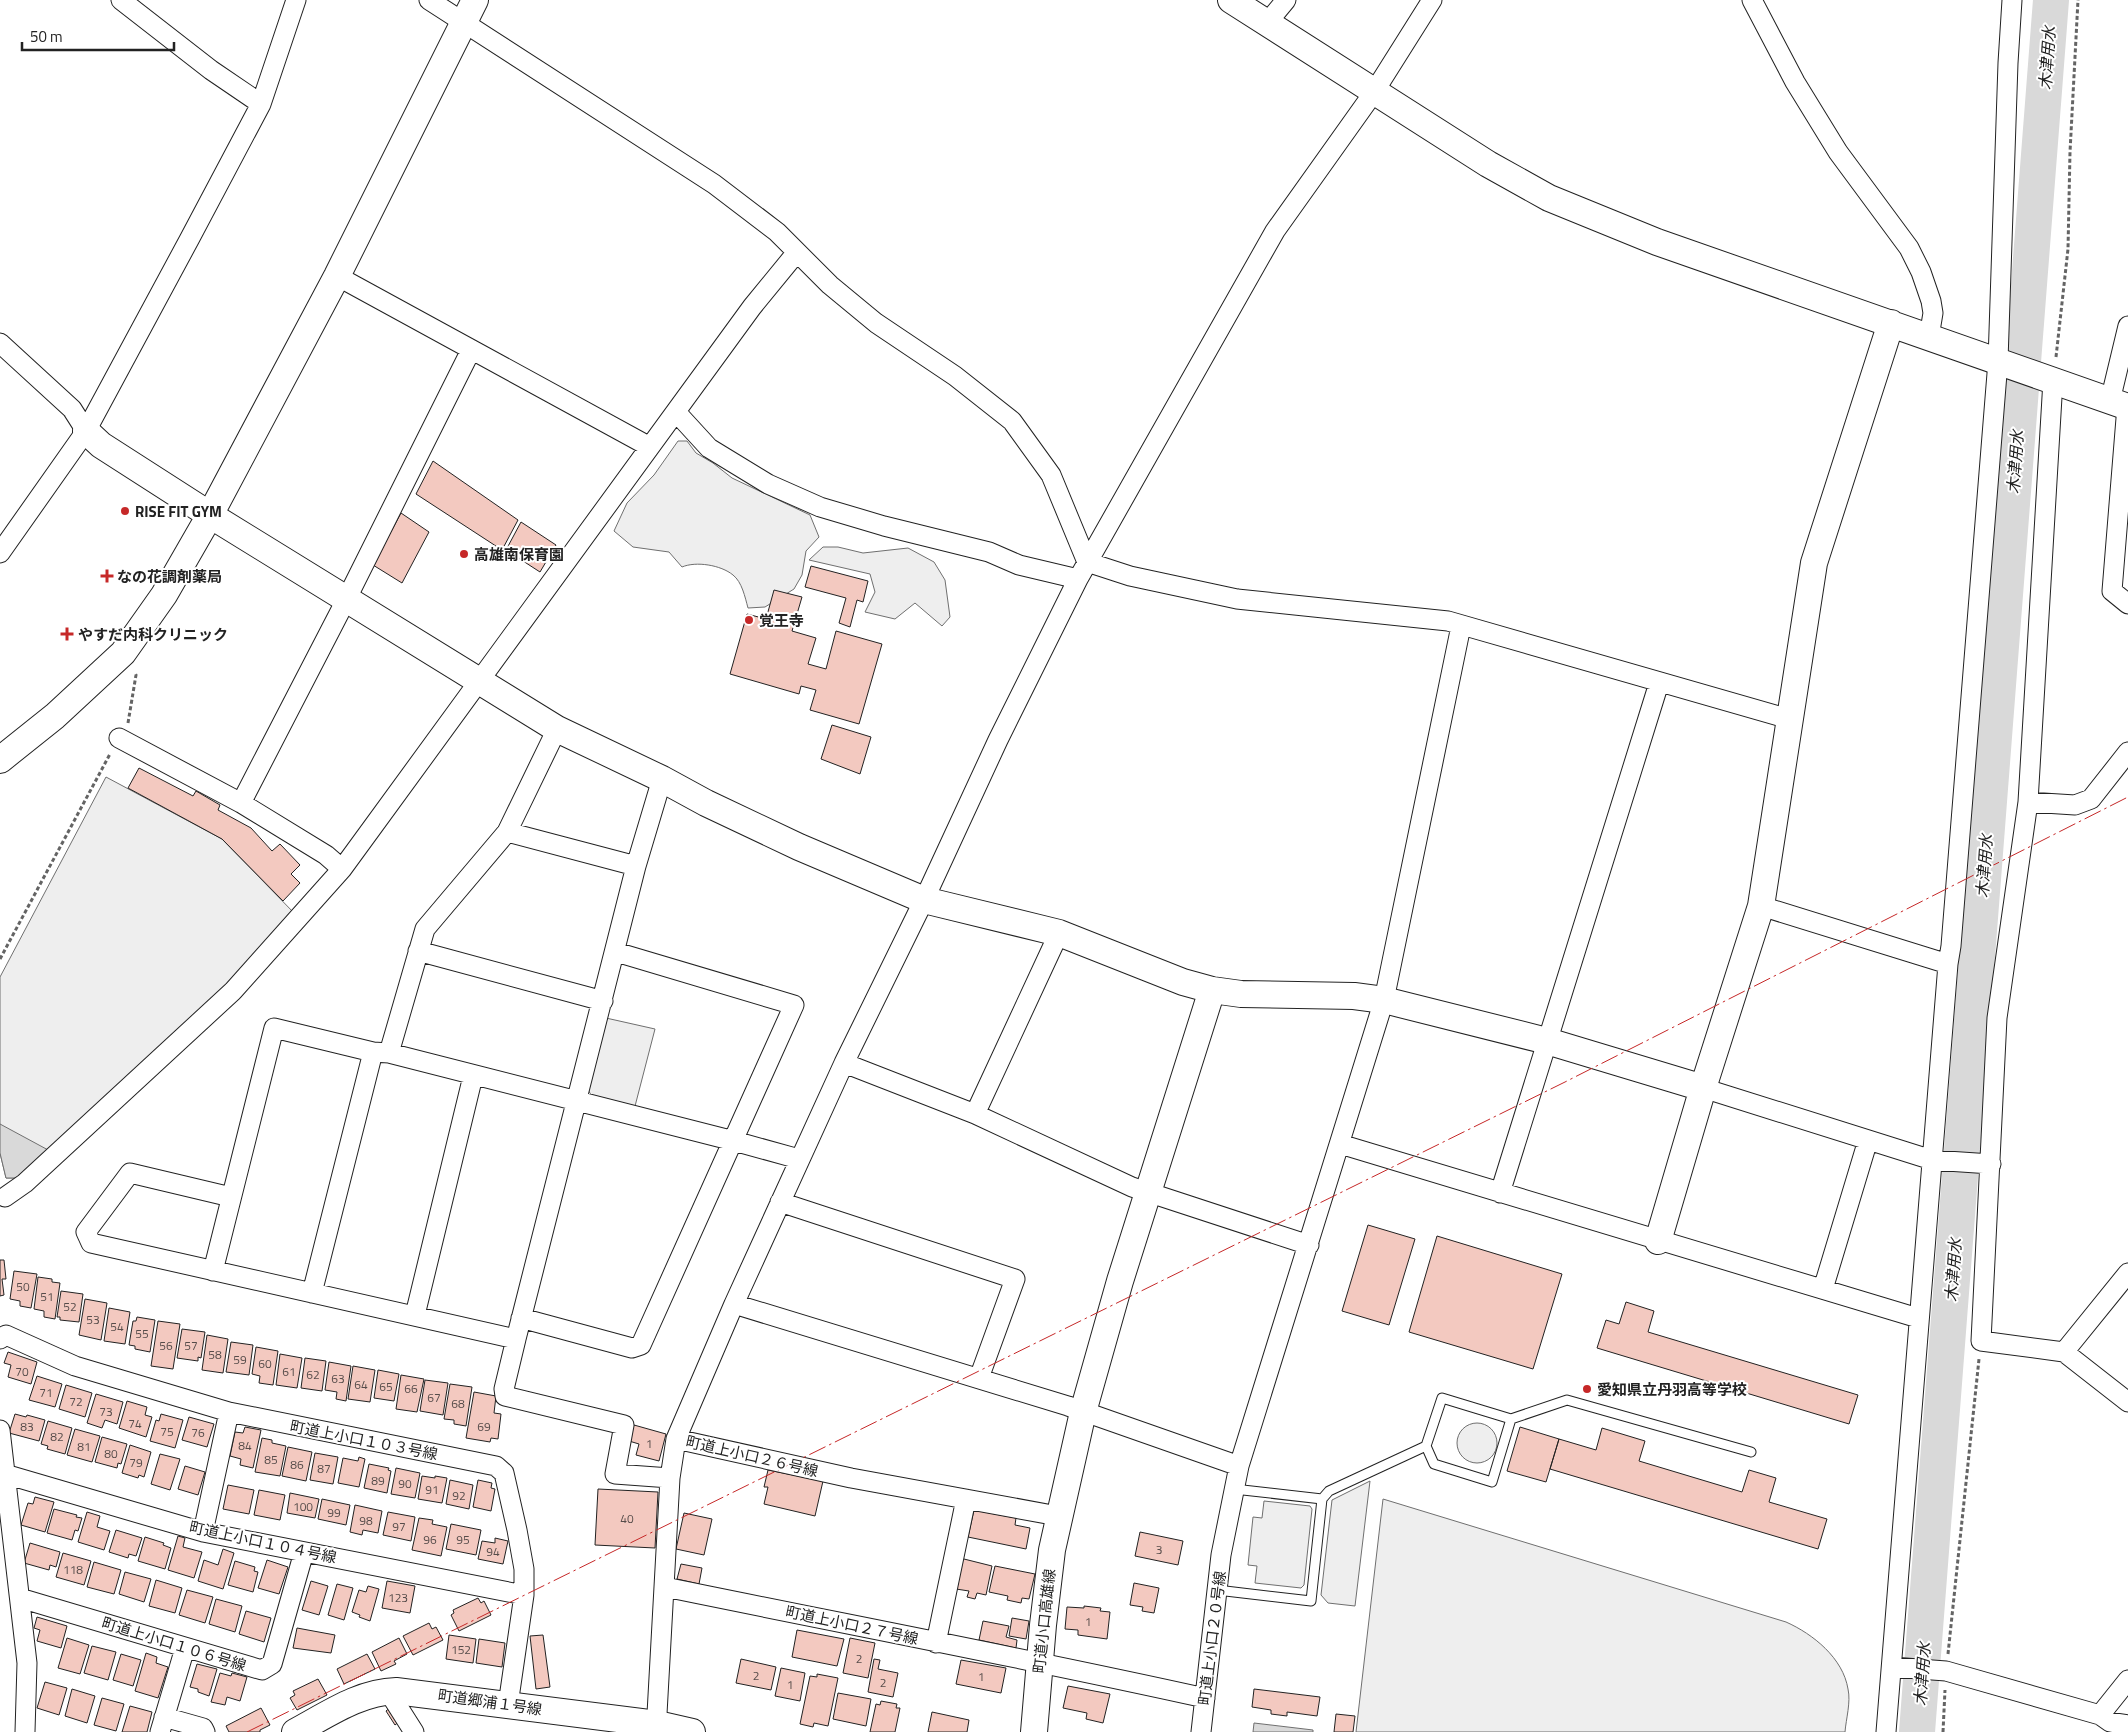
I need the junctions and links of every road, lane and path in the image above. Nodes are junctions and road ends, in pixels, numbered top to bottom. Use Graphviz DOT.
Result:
graph roads {
  1 [pos="120,0"];
  2 [pos="296,0"];
  3 [pos="429,0"];
  4 [pos="475,0"];
  5 [pos="1231,0"];
  6 [pos="1286,0"];
  7 [pos="1432,0"];
  8 [pos="1752,0"];
  9 [pos="2012,0"];
  10 [pos="2078,0"];
  11 [pos="1267,23"];
  12 [pos="464,24"];
  13 [pos="1374,92"];
  14 [pos="261,104"];
  15 [pos="797,252"];
  16 [pos="337,276"];
  17 [pos="1891,324"];
  18 [pos="2128,326"];
  19 [pos="1929,337"];
  20 [pos="0,344"];
  21 [pos="471,350"];
  22 [pos="1998,361"];
  23 [pos="2049,379"];
  24 [pos="2122,404"];
  25 [pos="676,412"];
  26 [pos="86,431"];
  27 [pos="650,447"];
  28 [pos="210,515"];
  29 [pos="0,553"];
  30 [pos="1087,562"];
  31 [pos="1078,579"];
  32 [pos="346,600"];
  33 [pos="2128,604"];
  34 [pos="1461,626"];
  35 [pos="123,653"];
  36 [pos="479,682"];
  37 [pos="1659,683"];
  38 [pos="1789,719"];
  39 [pos="557,729"];
  40 [pos="120,738"];
  41 [pos="2128,752"];
  42 [pos="0,760"];
  43 [pos="662,779"];
  44 [pos="2028,802"];
  45 [pos="241,803"];
  46 [pos="507,832"];
  47 [pos="636,866"];
  48 [pos="342,868"];
  49 [pos="924,900"];
  50 [pos="1762,906"];
  51 [pos="1059,933"];
  52 [pos="418,951"];
  53 [pos="616,952"];
  54 [pos="0,959"];
  55 [pos="1948,964"];
  56 [pos="1212,990"];
  57 [pos="603,1000"];
  58 [pos="1384,1000"];
  59 [pos="1546,1041"];
  60 [pos="381,1053"];
  61 [pos="844,1063"];
  62 [pos="473,1076"];
  63 [pos="1703,1088"];
  64 [pos="575,1102"];
  65 [pos="975,1114"];
  66 [pos="1868,1140"];
  67 [pos="734,1141"];
  68 [pos="1340,1144"];
  69 [pos="799,1159"];
  70 [pos="1932,1160"];
  71 [pos="1991,1164"];
  72 [pos="1148,1193"];
  73 [pos="1500,1193"];
  74 [pos="5,1197"];
  75 [pos="231,1197"];
  76 [pos="780,1202"];
  77 [pos="1658,1241"];
  78 [pos="1309,1244"];
  79 [pos="213,1271"];
  80 [pos="2128,1273"];
  81 [pos="1823,1289"];
  82 [pos="312,1293"];
  83 [pos="734,1304"];
  84 [pos="415,1316"];
  85 [pos="521,1318"];
  86 [pos="1918,1318"];
  87 [pos="0,1339"];
  88 [pos="516,1339"];
  89 [pos="1981,1341"];
  90 [pos="2064,1352"];
  91 [pos="978,1378"];
  92 [pos="2128,1402"];
  93 [pos="229,1412"];
  94 [pos="1083,1412"];
  95 [pos="1511,1419"];
  96 [pos="0,1430"];
  97 [pos="676,1439"];
  98 [pos="1426,1446"];
  99 [pos="1751,1452"];
  100 [pos="1239,1466"];
  101 [pos="5,1474"];
  102 [pos="670,1478"];
  103 [pos="1234,1489"];
  104 [pos="966,1499"];
  105 [pos="1322,1499"];
  106 [pos="1059,1513"];
  107 [pos="203,1532"];
  108 [pos="304,1552"];
  109 [pos="665,1587"];
  110 [pos="1217,1590"];
  111 [pos="524,1595"];
  112 [pos="20,1598"];
  113 [pos="936,1643"];
  114 [pos="185,1648"];
  115 [pos="1039,1663"];
  116 [pos="1896,1669"];
  117 [pos="1943,1671"];
  118 [pos="2128,1680"];
  119 [pos="388,1691"];
  120 [pos="1205,1698"];
  121 [pos="508,1705"];
  122 [pos="2100,1715"];
  123 [pos="162,1724"];
  124 [pos="2128,1725"];
  125 [pos="656,1728"];
  126 [pos="25,1732"];
  127 [pos="205,1732"];
  128 [pos="295,1732"];
  129 [pos="414,1732"];
  130 [pos="692,1732"];
  131 [pos="1034,1732"];
  132 [pos="1201,1732"];
  133 [pos="1886,1732"];
  134 [pos="1942,1732"];
  1 -- 14 [label="street"];
  2 -- 14 [label="street"];
  3 -- 12 [label="street"];
  4 -- 12 [label="street"];
  5 -- 11 [label="street"];
  6 -- 11 [label="street"];
  7 -- 13 [label="street"];
  8 -- 19 [label="street"];
  9 -- 22 [label="street"];
  10 -- 23 [label="path"];
  11 -- 13 [label="street"];
  12 -- 15 [label="street"];
  12 -- 16 [label="street"];
  13 -- 17 [label="street"];
  13 -- 30 [label="street"];
  14 -- 26 [label="street"];
  15 -- 25 [label="street"];
  15 -- 30 [label="street"];
  16 -- 21 [label="street"];
  16 -- 28 [label="street"];
  17 -- 19 [label="street"];
  17 -- 38 [label="street"];
  18 -- 24 [label="street"];
  19 -- 22 [label="street"];
  20 -- 26 [label="street"];
  21 -- 27 [label="street"];
  21 -- 32 [label="street"];
  22 -- 23 [label="street"];
  22 -- 55 [label="street"];
  23 -- 24 [label="street"];
  23 -- 44 [label="street"];
  24 -- 33 [label="street"];
  25 -- 27 [label="street"];
  25 -- 31 [label="street"];
  26 -- 28 [label="street"];
  26 -- 29 [label="street"];
  27 -- 36 [label="street"];
  28 -- 32 [label="street"];
  28 -- 35 [label="street"];
  30 -- 31 [label="street"];
  30 -- 34 [label="street"];
  31 -- 49 [label="street"];
  32 -- 36 [label="street"];
  32 -- 45 [label="street"];
  34 -- 37 [label="street"];
  34 -- 58 [label="street, 町道上小口２０号線"];
  35 -- 40 [label="path"];
  35 -- 42 [label="street"];
  36 -- 39 [label="street"];
  36 -- 48 [label="street"];
  37 -- 38 [label="street"];
  37 -- 59 [label="street"];
  38 -- 50 [label="street"];
  39 -- 43 [label="street"];
  39 -- 46 [label="street"];
  40 -- 45 [label="street"];
  40 -- 54 [label="path"];
  41 -- 44 [label="street"];
  43 -- 47 [label="street"];
  43 -- 49 [label="street"];
  44 -- 71 [label="street"];
  45 -- 48 [label="street"];
  46 -- 47 [label="street"];
  46 -- 52 [label="street"];
  47 -- 53 [label="street"];
  48 -- 74 [label="street"];
  49 -- 51 [label="street"];
  49 -- 61 [label="street"];
  50 -- 55 [label="street"];
  50 -- 63 [label="street"];
  51 -- 56 [label="street"];
  51 -- 65 [label="street"];
  52 -- 57 [label="street"];
  52 -- 60 [label="street"];
  53 -- 57 [label="street"];
  53 -- 67 [label="street"];
  55 -- 70 [label="street"];
  56 -- 58 [label="street"];
  56 -- 72 [label="street, 町道小口高雄線"];
  57 -- 64 [label="street"];
  58 -- 59 [label="street"];
  58 -- 68 [label="street, 町道上小口２０号線"];
  59 -- 63 [label="street"];
  59 -- 73 [label="street"];
  60 -- 62 [label="street"];
  60 -- 75 [label="street"];
  60 -- 82 [label="street"];
  61 -- 65 [label="street"];
  61 -- 69 [label="street"];
  62 -- 64 [label="street"];
  62 -- 84 [label="street"];
  63 -- 66 [label="street"];
  63 -- 77 [label="street"];
  64 -- 67 [label="street"];
  64 -- 85 [label="street"];
  65 -- 72 [label="street"];
  66 -- 70 [label="street"];
  66 -- 81 [label="street"];
  67 -- 69 [label="street"];
  67 -- 85 [label="street"];
  68 -- 73 [label="street"];
  68 -- 78 [label="street, 町道上小口２０号線"];
  69 -- 76 [label="street"];
  70 -- 71 [label="street"];
  70 -- 86 [label="street"];
  71 -- 89 [label="street"];
  72 -- 78 [label="street"];
  72 -- 94 [label="street, 町道小口高雄線"];
  73 -- 77 [label="street"];
  75 -- 79 [label="street"];
  75 -- 79 [label="street"];
  76 -- 83 [label="street"];
  76 -- 91 [label="street"];
  77 -- 81 [label="street"];
  78 -- 100 [label="street, 町道上小口２０号線"];
  79 -- 82 [label="street"];
  80 -- 90 [label="street"];
  81 -- 86 [label="street"];
  82 -- 84 [label="street"];
  83 -- 91 [label="street"];
  83 -- 97 [label="street"];
  84 -- 88 [label="street"];
  85 -- 88 [label="street"];
  86 -- 116 [label="street"];
  87 -- 93 [label="street, 町道上小口１０３号線"];
  88 -- 102 [label="street"];
  89 -- 90 [label="street"];
  89 -- 117 [label="path"];
  90 -- 92 [label="street"];
  91 -- 94 [label="street"];
  93 -- 107 [label="street"];
  93 -- 111 [label="street, 町道上小口１０３号線"];
  94 -- 100 [label="street"];
  94 -- 106 [label="street, 町道小口高雄線"];
  95 -- 98 [label="lane"];
  95 -- 98 [label="lane"];
  95 -- 99 [label="lane"];
  96 -- 101 [label="street"];
  97 -- 102 [label="street, 町道上小口２６号線"];
  97 -- 104 [label="street, 町道上小口２６号線"];
  98 -- 105 [label="lane"];
  100 -- 103 [label="street, 町道上小口２０号線"];
  101 -- 107 [label="street, 町道上小口１０４号線"];
  101 -- 112 [label="street"];
  102 -- 109 [label="street, 町道上小口２６号線"];
  103 -- 105 [label="lane"];
  103 -- 110 [label="street, 町道上小口２０号線"];
  104 -- 106 [label="street, 町道上小口２６号線"];
  104 -- 113 [label="street"];
  105 -- 110 [label="lane"];
  106 -- 115 [label="street, 町道小口高雄線"];
  107 -- 108 [label="street, 町道上小口１０４号線"];
  108 -- 111 [label="street, 町道上小口１０４号線"];
  108 -- 114 [label="street, 町道上小口１０６号線"];
  109 -- 113 [label="street, 町道上小口２７号線"];
  109 -- 125 [label="street, 町道上小口２６号線"];
  110 -- 120 [label="street, 町道上小口２０号線"];
  111 -- 121 [label="street, 町道上小口１０３号線"];
  112 -- 114 [label="street, 町道上小口１０６号線"];
  112 -- 126 [label="street"];
  113 -- 115 [label="street, 町道上小口２７号線"];
  114 -- 123 [label="street"];
  115 -- 120 [label="street, 町道上小口２７号線"];
  115 -- 131 [label="street, 町道小口高雄線"];
  116 -- 117 [label="street"];
  116 -- 133 [label="street"];
  117 -- 122 [label="street"];
  117 -- 134 [label="path"];
  118 -- 122 [label="street"];
  119 -- 121 [label="street, 町道郷浦１号線"];
  119 -- 128 [label="street, 町道郷浦１号線"];
  119 -- 129 [label="street"];
  120 -- 132 [label="street, 町道上小口２０号線"];
  121 -- 125 [label="street, 町道郷浦１号線"];
  122 -- 124 [label="street"];
  123 -- 127 [label="street"];
  125 -- 130 [label="street, 町道郷浦１号線"];
}
